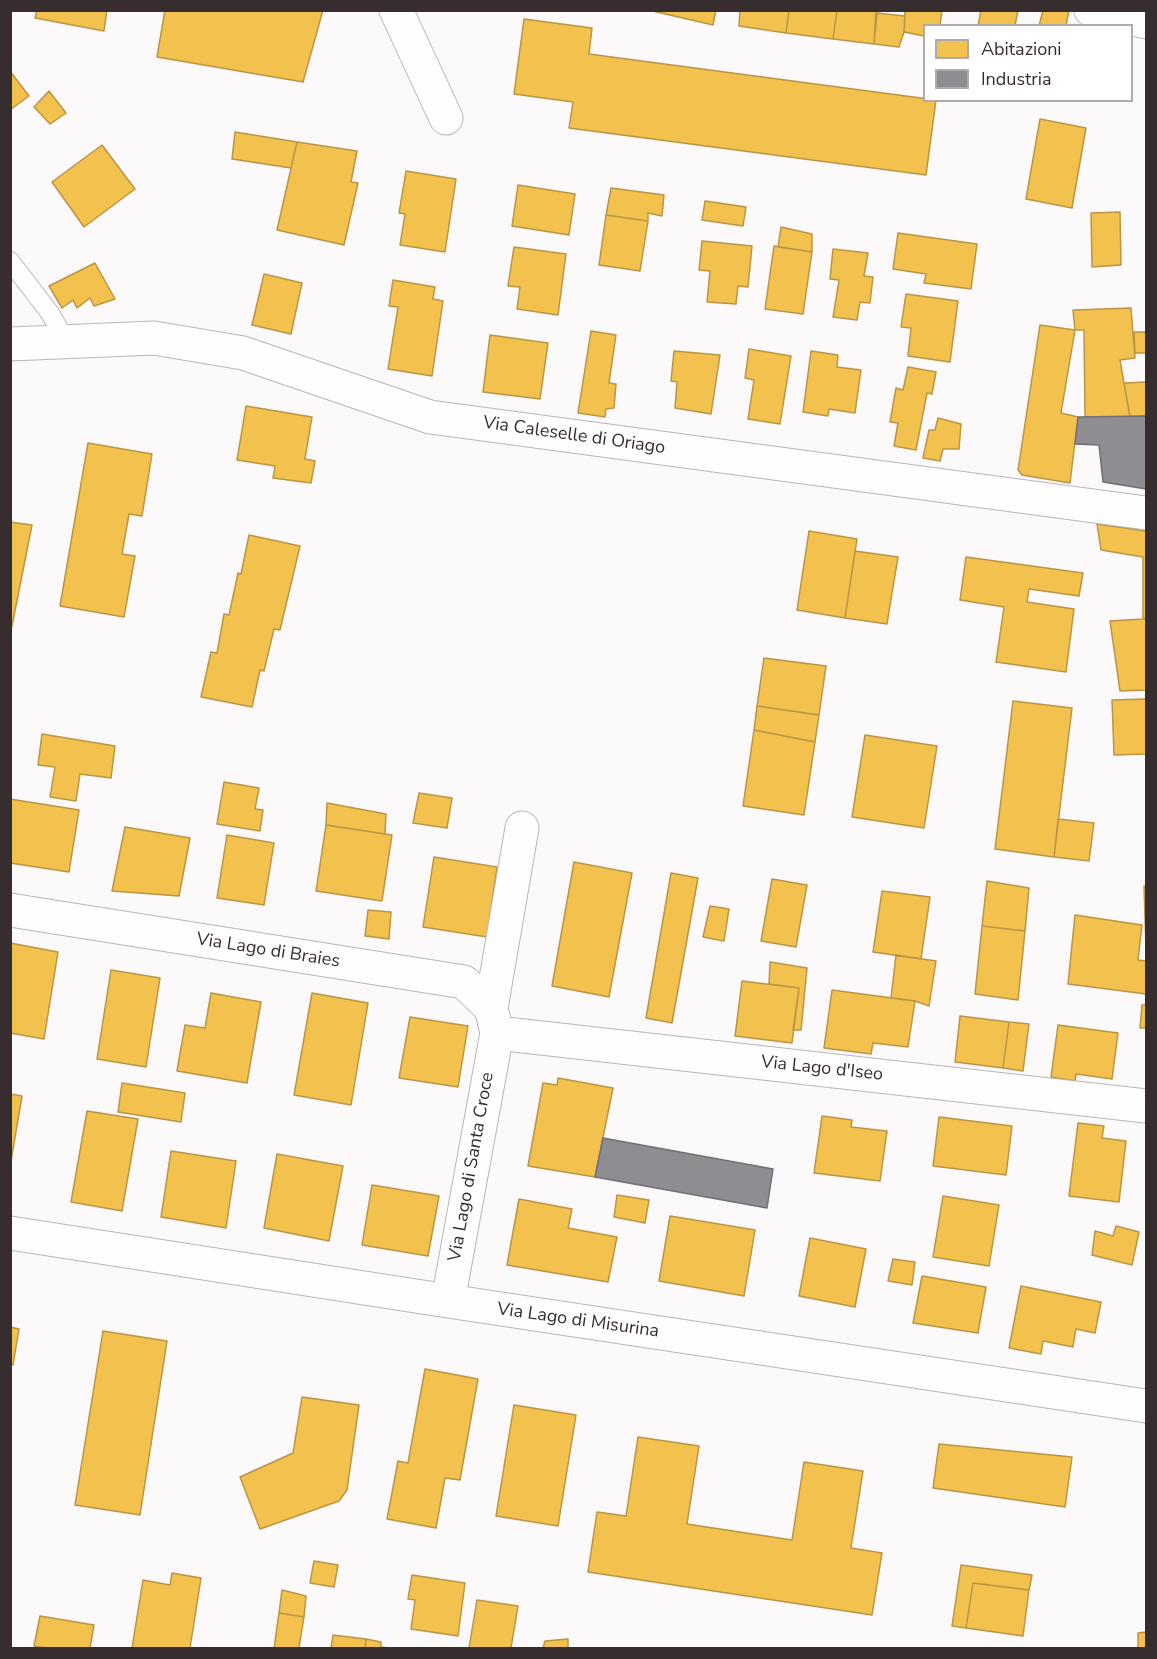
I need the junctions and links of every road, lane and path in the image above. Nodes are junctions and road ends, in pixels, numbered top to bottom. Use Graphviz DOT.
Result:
graph roads {
  1 [pos="396,10"];
  2 [pos="1092,10"];
  3 [pos="1146,22"];
  4 [pos="446,118"];
  5 [pos="10,261"];
  6 [pos="66,342"];
  7 [pos="10,344"];
  8 [pos="1146,513"];
  9 [pos="522,828"];
  10 [pos="10,910"];
  11 [pos="494,1021"];
  12 [pos="1146,1106"];
  13 [pos="10,1233"];
  14 [pos="448,1301"];
  15 [pos="1146,1406"];
  1 -- 4 [label="street"];
  2 -- 3 [label="street"];
  5 -- 6 [label="lane"];
  6 -- 7 [label="street, Via Caleselle di Oriago"];
  6 -- 8 [label="street, Via Caleselle di Oriago"];
  9 -- 11 [label="street, Via Lago di Santa Croce"];
  10 -- 11 [label="street, Via Lago di Braies"];
  11 -- 12 [label="street, Via Lago d'Iseo"];
  11 -- 14 [label="street, Via Lago di Santa Croce"];
  13 -- 14 [label="street, Via Lago di Misurina"];
  14 -- 15 [label="street, Via Lago di Misurina"];
}
